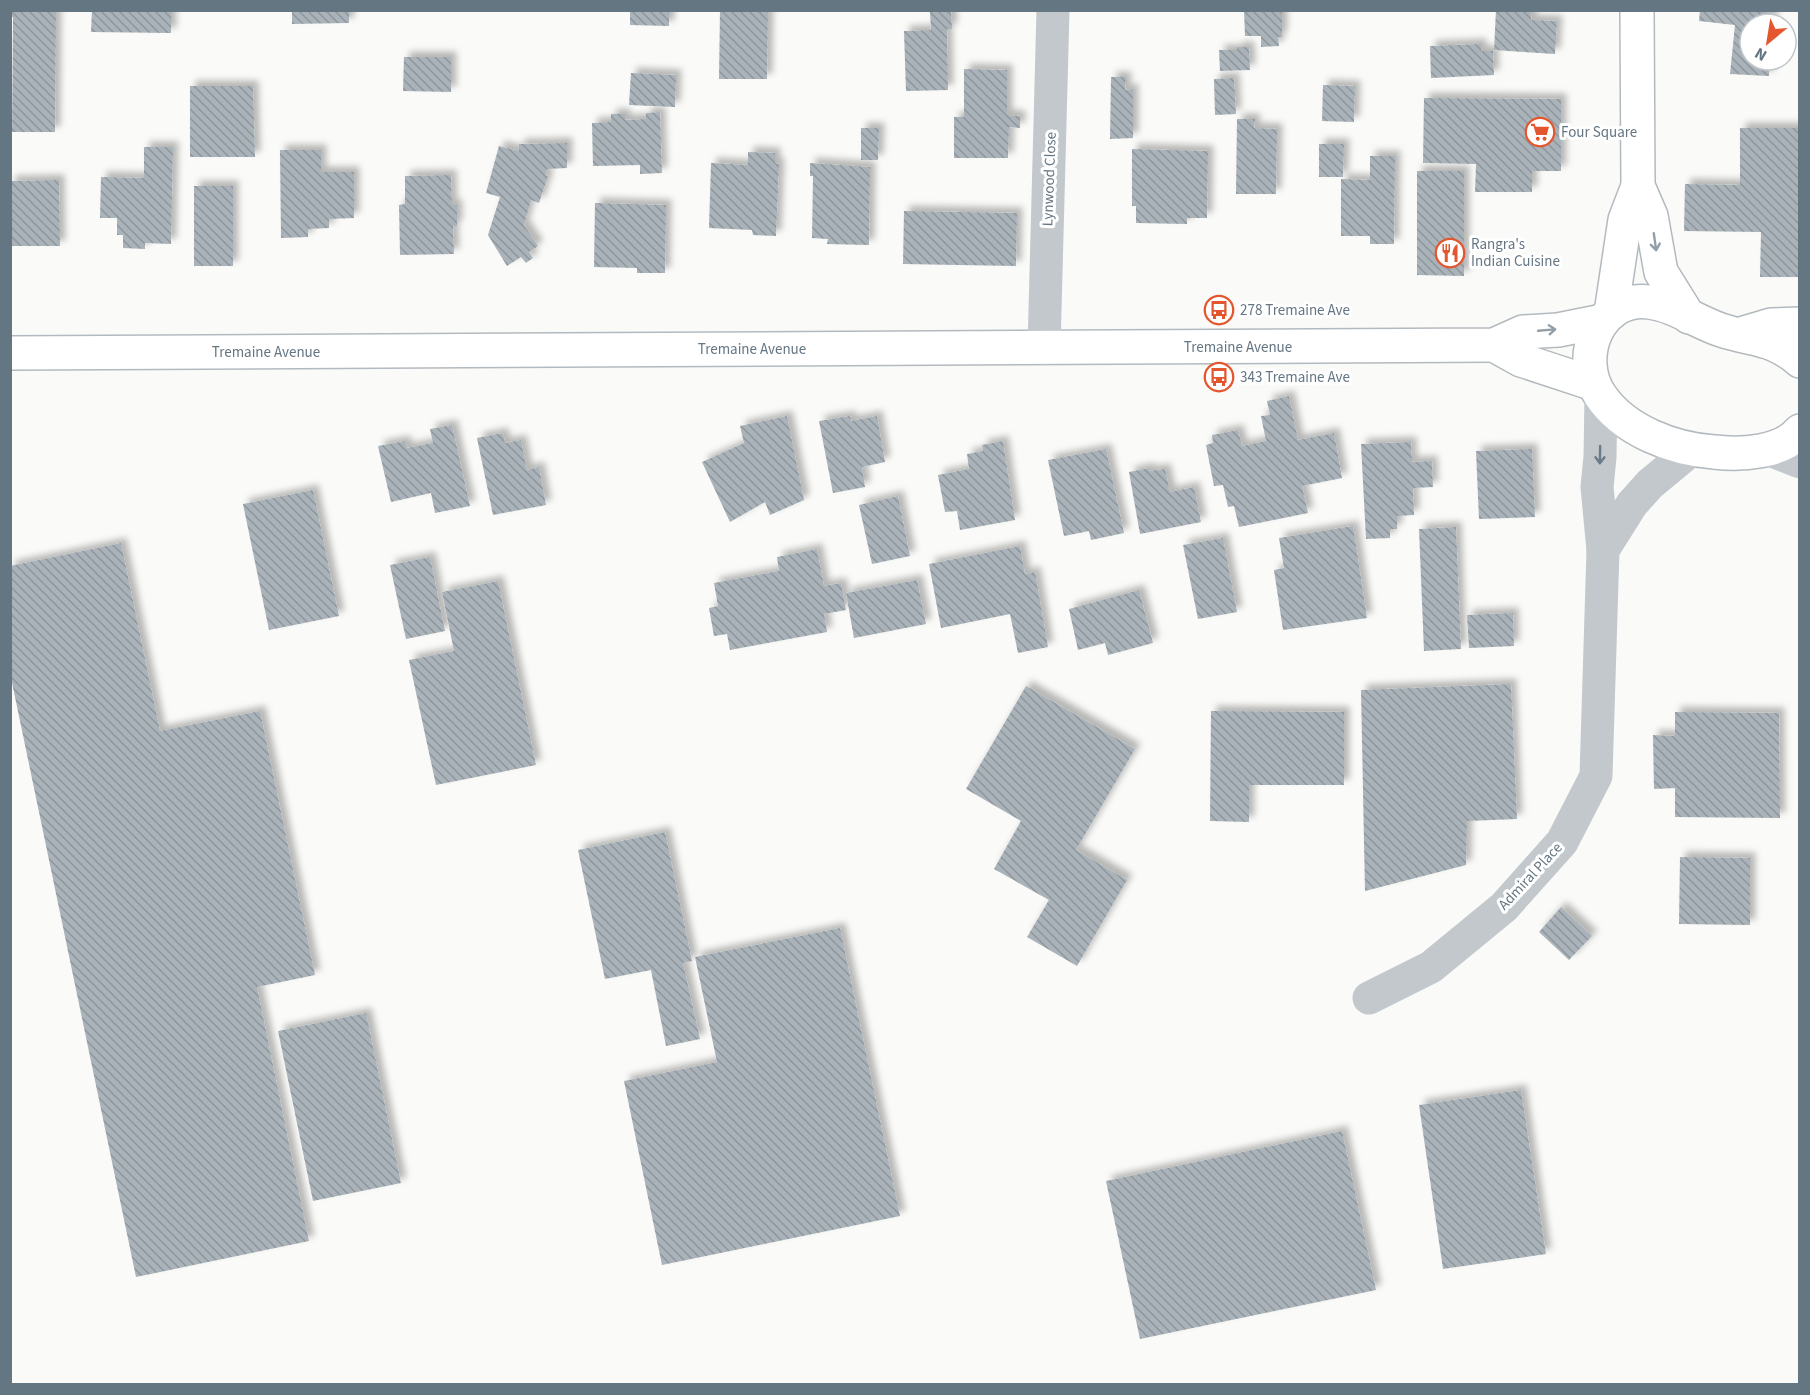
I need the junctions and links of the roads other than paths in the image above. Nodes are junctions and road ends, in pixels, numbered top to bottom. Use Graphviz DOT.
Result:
graph roads {
  1 [pos="1053,10"];
  2 [pos="1637,10"];
  3 [pos="1638,186"];
  4 [pos="1607,317"];
  5 [pos="1689,317"];
  6 [pos="1800,324"];
  7 [pos="1739,334"];
  8 [pos="1494,345"];
  9 [pos="1044,348"];
  10 [pos="10,353"];
  11 [pos="1800,361"];
  12 [pos="1597,390"];
  13 [pos="1800,431"];
  14 [pos="1767,449"];
  15 [pos="1691,450"];
  16 [pos="1800,462"];
  17 [pos="1603,550"];
  18 [pos="1369,998"];
  1 -- 9 [label="street, Lynwood Close"];
  2 -- 3 [label="main road"];
  3 -- 4 [label="main road"];
  3 -- 5 [label="main road, one-way"];
  4 -- 5 [label="main road, Tremaine Avenue"];
  8 -- 4 [label="main road, Tremaine Avenue, one-way"];
  4 -- 12 [label="main road"];
  5 -- 7 [label="main road, Tremaine Avenue"];
  6 -- 7 [label="main road"];
  7 -- 11 [label="main road, Tremaine Avenue"];
  8 -- 9 [label="main road, Tremaine Avenue"];
  8 -- 12 [label="main road, Tremaine Avenue"];
  9 -- 10 [label="main road, Tremaine Avenue"];
  12 -- 15 [label="main road"];
  12 -- 17 [label="street, Admiral Place, one-way"];
  13 -- 14 [label="main road"];
  14 -- 15 [label="main road"];
  14 -- 16 [label="street"];
  15 -- 17 [label="street"];
  17 -- 18 [label="street, Admiral Place"];
}
